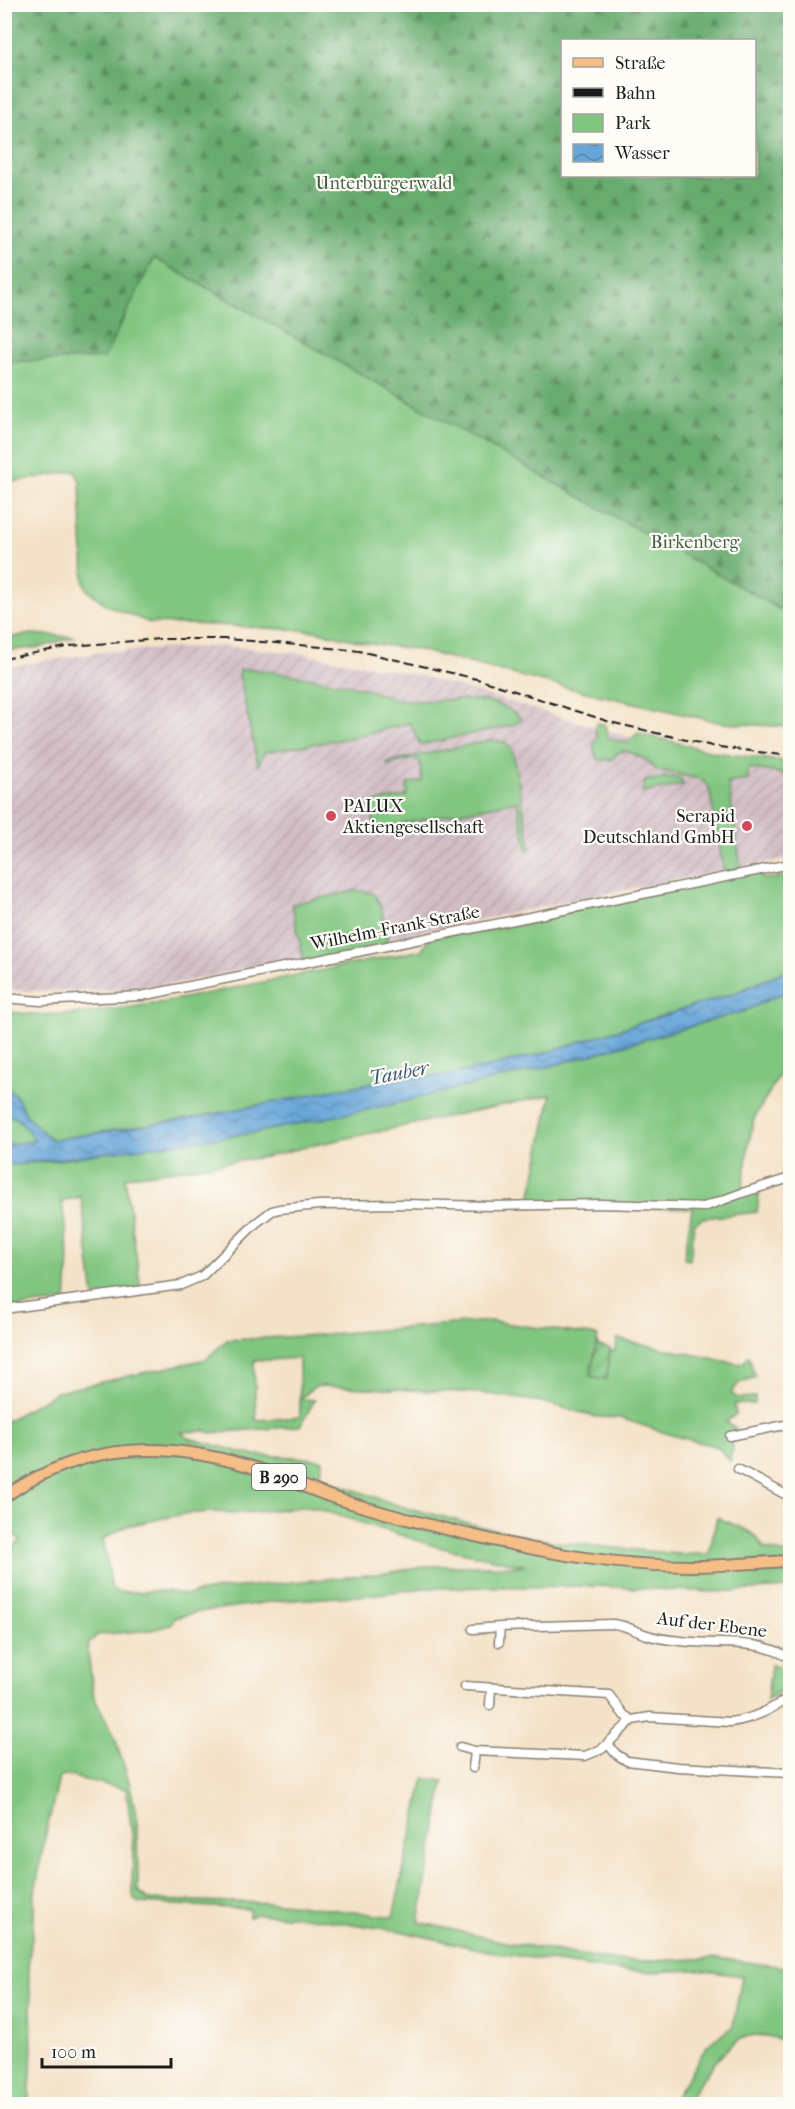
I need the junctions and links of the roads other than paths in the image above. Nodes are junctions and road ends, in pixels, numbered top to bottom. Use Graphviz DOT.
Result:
graph roads {
  1 [pos="790,864"];
  2 [pos="4,998"];
  3 [pos="790,1178"];
  4 [pos="4,1309"];
  5 [pos="790,1424"];
  6 [pos="730,1436"];
  7 [pos="738,1468"];
  8 [pos="4,1497"];
  9 [pos="790,1497"];
  10 [pos="790,1561"];
  11 [pos="500,1627"];
  12 [pos="473,1629"];
  13 [pos="498,1642"];
  14 [pos="790,1658"];
  15 [pos="465,1686"];
  16 [pos="491,1688"];
  17 [pos="790,1696"];
  18 [pos="490,1705"];
  19 [pos="632,1720"];
  20 [pos="608,1744"];
  21 [pos="460,1747"];
  22 [pos="475,1750"];
  23 [pos="473,1768"];
  24 [pos="790,1773"];
  1 -- 2 [label="street, Wilhelm-Frank-Straße"];
  3 -- 4 [label="street"];
  5 -- 6 [label="street"];
  7 -- 9 [label="street"];
  8 -- 10 [label="main road, B 290"];
  11 -- 12 [label="street, Auf der Ebene"];
  11 -- 13 [label="street"];
  11 -- 14 [label="street, Auf der Ebene"];
  15 -- 16 [label="street"];
  16 -- 18 [label="street"];
  16 -- 19 [label="street"];
  17 -- 19 [label="street"];
  19 -- 20 [label="street"];
  20 -- 22 [label="street"];
  20 -- 24 [label="street"];
  21 -- 22 [label="street"];
  22 -- 23 [label="street"];
}
